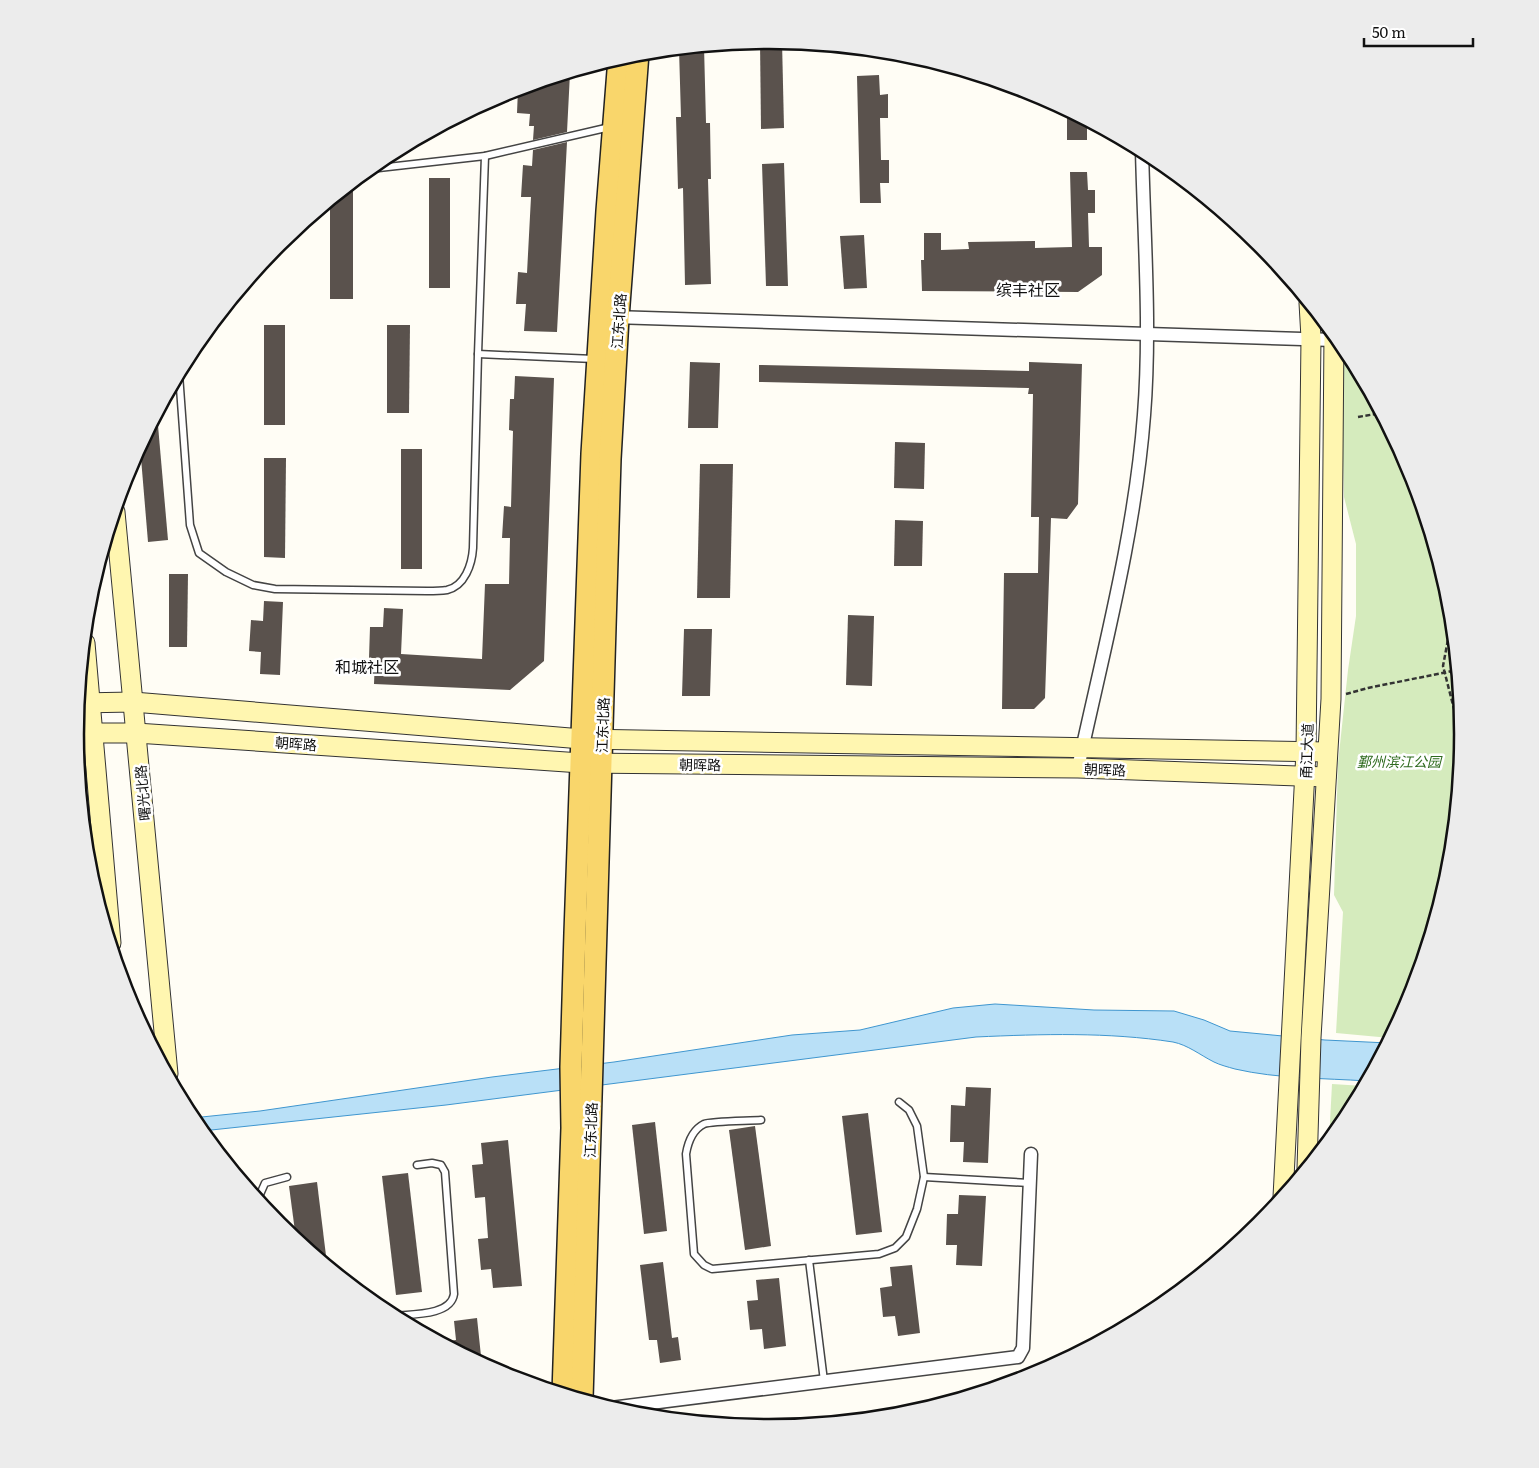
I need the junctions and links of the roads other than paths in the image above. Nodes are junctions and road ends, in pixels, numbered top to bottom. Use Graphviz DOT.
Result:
graph roads {
  1 [pos="637,62"];
  2 [pos="618,66"];
  3 [pos="613,126"];
  4 [pos="485,156"];
  5 [pos="1142,159"];
  6 [pos="384,167"];
  7 [pos="1310,313"];
  8 [pos="610,317"];
  9 [pos="1146,334"];
  10 [pos="1327,337"];
  11 [pos="1311,338"];
  12 [pos="1334,346"];
  13 [pos="478,354"];
  14 [pos="599,360"];
  15 [pos="180,385"];
  16 [pos="117,529"];
  17 [pos="133,702"];
  18 [pos="85,703"];
  19 [pos="85,712"];
  20 [pos="85,733"];
  21 [pos="136,733"];
  22 [pos="592,739"];
  23 [pos="1083,748"];
  24 [pos="1306,751"];
  25 [pos="1327,752"];
  26 [pos="591,763"];
  27 [pos="1078,768"];
  28 [pos="1305,776"];
  29 [pos="1326,777"];
  30 [pos="106,904"];
  31 [pos="167,1059"];
  32 [pos="898,1102"];
  33 [pos="581,1117"];
  34 [pos="761,1120"];
  35 [pos="1031,1154"];
  36 [pos="1307,1158"];
  37 [pos="417,1165"];
  38 [pos="924,1176"];
  39 [pos="288,1177"];
  40 [pos="1030,1183"];
  41 [pos="1283,1188"];
  42 [pos="261,1193"];
  43 [pos="809,1260"];
  44 [pos="406,1314"];
  45 [pos="824,1381"];
  46 [pos="563,1387"];
  47 [pos="582,1393"];
  48 [pos="633,1405"];
  1 -- 8 [label="main road, 江东北路"];
  2 -- 3 [label="main road, 江东北路"];
  3 -- 4 [label="lane"];
  3 -- 8 [label="main road, 江东北路"];
  4 -- 6 [label="lane"];
  4 -- 13 [label="lane"];
  5 -- 9 [label="street"];
  7 -- 11 [label="main road, 甬江大道"];
  8 -- 9 [label="street"];
  8 -- 14 [label="main road, 江东北路"];
  8 -- 22 [label="main road, 江东北路"];
  9 -- 11 [label="street"];
  9 -- 23 [label="street"];
  10 -- 11 [label="street"];
  11 -- 24 [label="main road, 甬江大道"];
  12 -- 25 [label="main road, 甬江大道"];
  13 -- 14 [label="lane"];
  13 -- 15 [label="lane"];
  14 -- 22 [label="main road, 江东北路"];
  16 -- 17 [label="main road, 曙光北路"];
  17 -- 18 [label="main road, 朝晖路"];
  17 -- 21 [label="main road, 曙光北路"];
  17 -- 22 [label="main road, 朝晖路"];
  19 -- 20 [label="main road"];
  20 -- 21 [label="main road, 朝晖路"];
  20 -- 30 [label="main road"];
  21 -- 26 [label="main road, 朝晖路"];
  21 -- 31 [label="main road, 曙光北路"];
  22 -- 23 [label="main road, 朝晖路"];
  22 -- 26 [label="main road, 江东北路"];
  23 -- 24 [label="main road, 朝晖路"];
  23 -- 27 [label="street"];
  24 -- 25 [label="main road, 朝晖路"];
  24 -- 28 [label="main road, 甬江大道"];
  25 -- 29 [label="main road, 甬江大道"];
  26 -- 27 [label="main road, 朝晖路"];
  26 -- 33 [label="main road, 江东北路"];
  26 -- 33 [label="main road, 江东北路"];
  27 -- 28 [label="main road, 朝晖路"];
  28 -- 29 [label="main road, 朝晖路"];
  28 -- 41 [label="main road, 甬江大道"];
  29 -- 36 [label="main road, 甬江大道"];
  32 -- 38 [label="lane"];
  33 -- 46 [label="main road, 江东北路"];
  33 -- 47 [label="main road, 江东北路"];
  34 -- 43 [label="lane"];
  35 -- 40 [label="street"];
  37 -- 44 [label="lane"];
  38 -- 40 [label="lane"];
  38 -- 43 [label="lane"];
  39 -- 42 [label="lane"];
  40 -- 45 [label="street"];
  43 -- 45 [label="lane"];
  45 -- 48 [label="street"];
}
